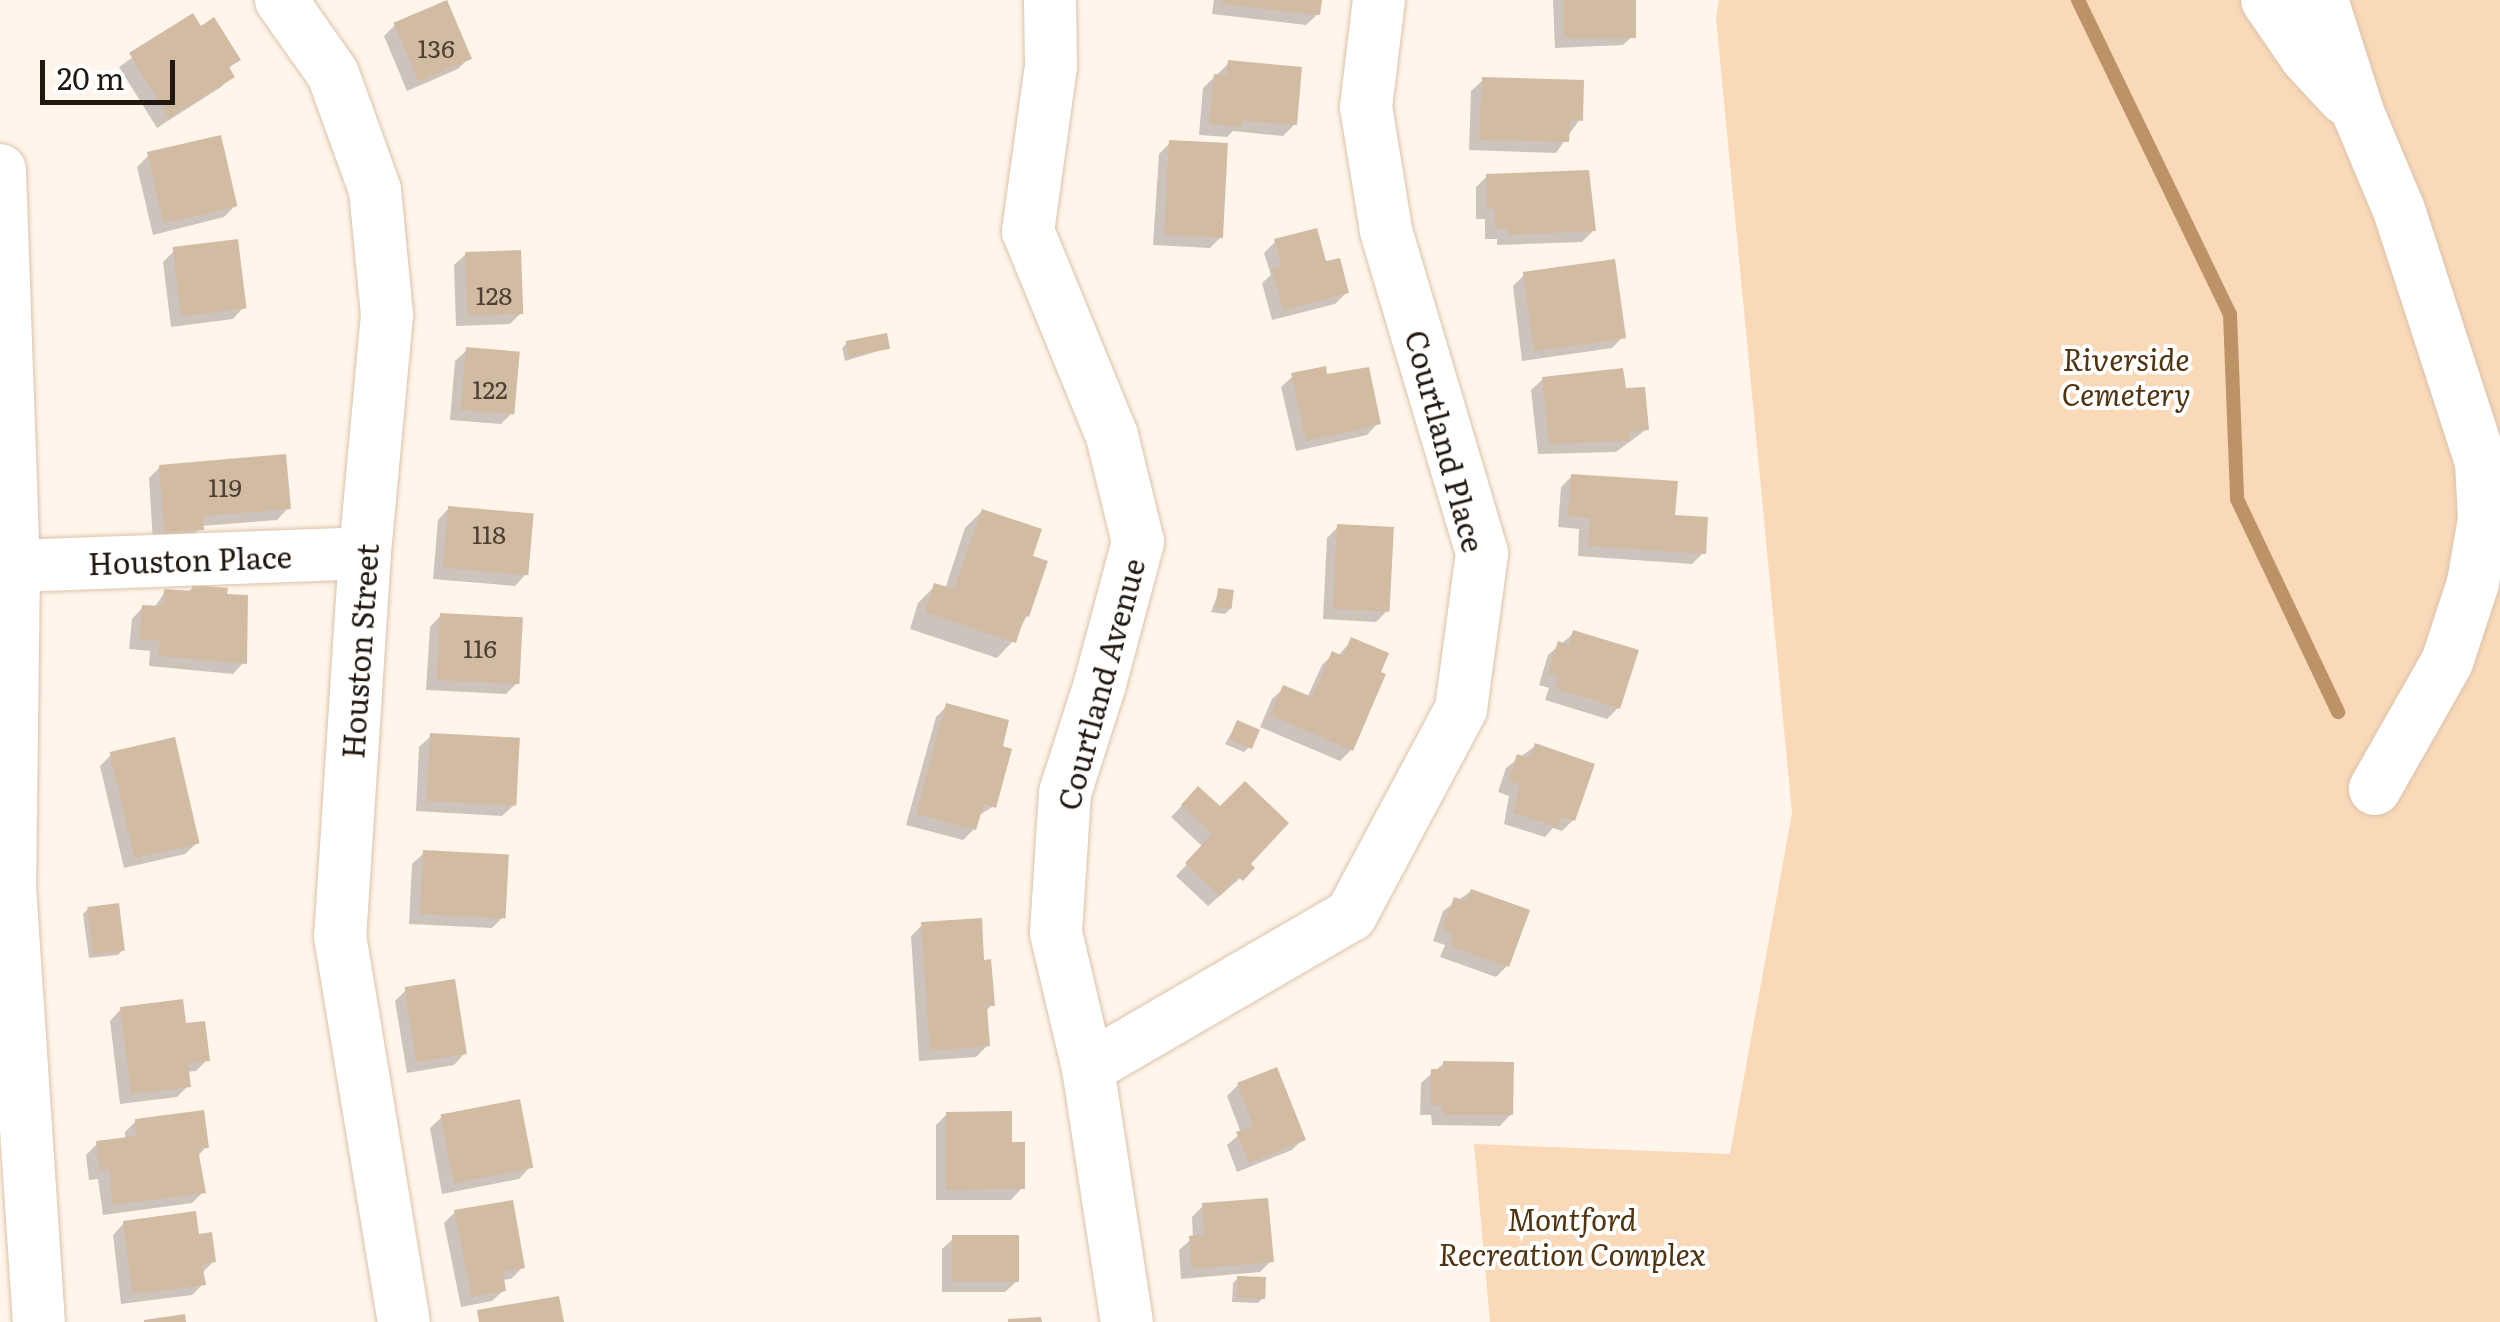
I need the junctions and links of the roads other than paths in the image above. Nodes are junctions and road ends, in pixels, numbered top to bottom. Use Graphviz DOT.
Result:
graph roads {
  1 [pos="281,0"];
  2 [pos="1050,0"];
  3 [pos="1380,0"];
  4 [pos="2267,0"];
  5 [pos="2322,0"];
  6 [pos="2359,114"];
  7 [pos="0,170"];
  8 [pos="2492,522"];
  9 [pos="365,553"];
  10 [pos="14,566"];
  11 [pos="2375,789"];
  12 [pos="1088,1068"];
  13 [pos="40,1322"];
  14 [pos="404,1322"];
  15 [pos="1127,1322"];
  1 -- 9 [label="street, Houston Street"];
  2 -- 12 [label="street, Courtland Avenue"];
  3 -- 12 [label="street, Courtland Place"];
  4 -- 6 [label="street"];
  5 -- 6 [label="street"];
  6 -- 8 [label="street"];
  7 -- 10 [label="street"];
  8 -- 11 [label="street"];
  9 -- 10 [label="street, Houston Place"];
  9 -- 14 [label="street, Houston Street"];
  10 -- 13 [label="street"];
  12 -- 15 [label="street, Courtland Avenue"];
}
